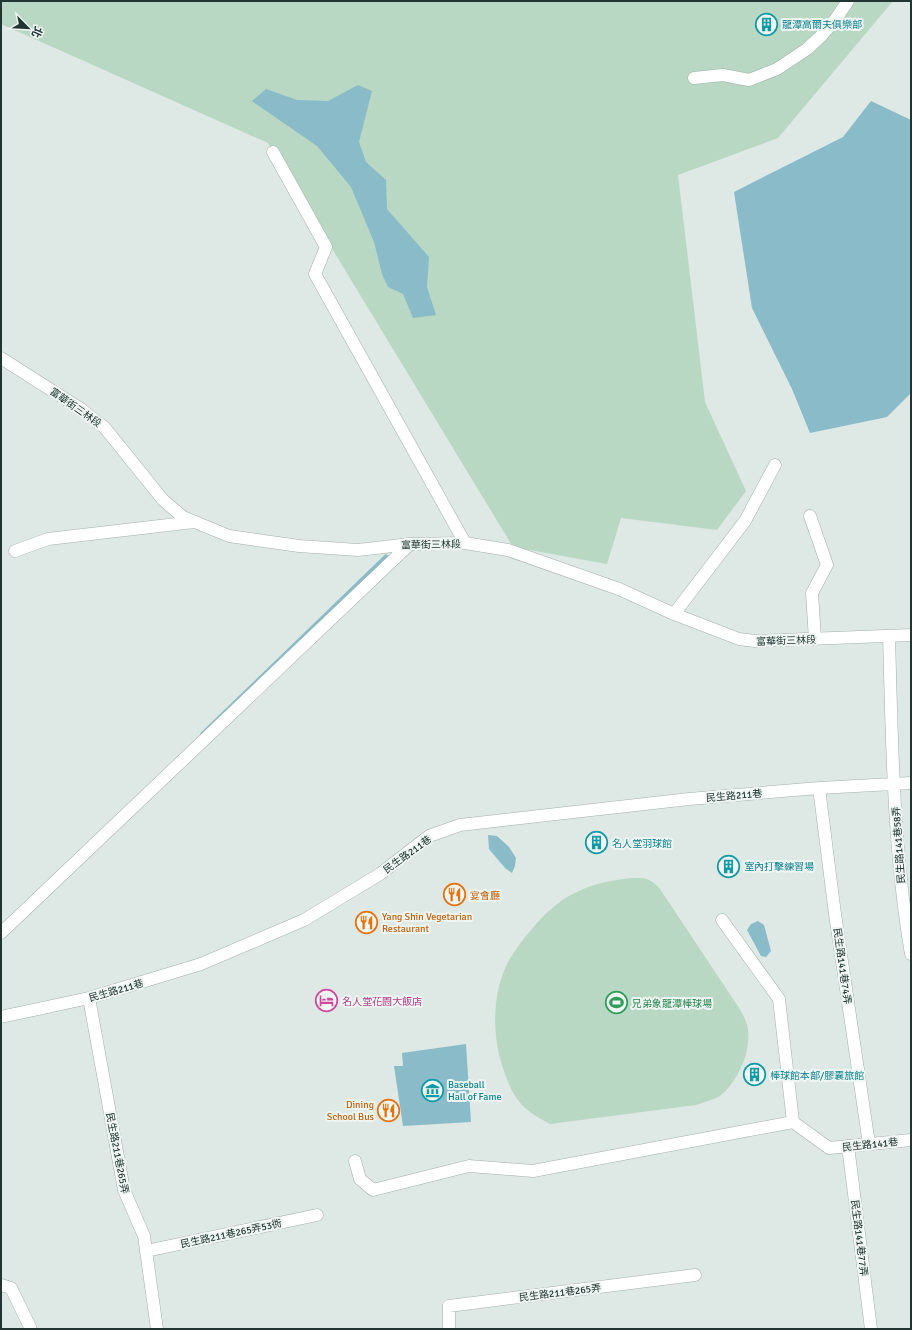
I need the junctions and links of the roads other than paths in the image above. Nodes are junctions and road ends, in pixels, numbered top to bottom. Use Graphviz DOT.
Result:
graph roads {
  1 [pos="848,1"];
  2 [pos="694,78"];
  3 [pos="273,152"];
  4 [pos="1,358"];
  5 [pos="775,465"];
  6 [pos="810,516"];
  7 [pos="196,522"];
  8 [pos="465,543"];
  9 [pos="410,544"];
  10 [pos="15,551"];
  11 [pos="674,614"];
  12 [pos="911,635"];
  13 [pos="889,636"];
  14 [pos="815,638"];
  15 [pos="911,783"];
  16 [pos="894,784"];
  17 [pos="819,788"];
  18 [pos="722,920"];
  19 [pos="1,933"];
  20 [pos="911,954"];
  21 [pos="89,998"];
  22 [pos="1,1017"];
  23 [pos="793,1122"];
  24 [pos="911,1140"];
  25 [pos="869,1144"];
  26 [pos="848,1146"];
  27 [pos="355,1161"];
  28 [pos="317,1215"];
  29 [pos="146,1251"];
  30 [pos="694,1275"];
  31 [pos="2,1285"];
  32 [pos="30,1327"];
  33 [pos="157,1329"];
  34 [pos="449,1329"];
  35 [pos="871,1329"];
  1 -- 2 [label="street"];
  3 -- 8 [label="street"];
  4 -- 7 [label="street, 富華街三林段"];
  5 -- 11 [label="street"];
  6 -- 14 [label="street"];
  7 -- 9 [label="street, 富華街三林段"];
  7 -- 10 [label="street"];
  8 -- 9 [label="street, 富華街三林段"];
  8 -- 11 [label="street, 富華街三林段"];
  9 -- 19 [label="street"];
  11 -- 14 [label="street, 富華街三林段"];
  12 -- 13 [label="street, 富華街三林段"];
  13 -- 14 [label="street, 富華街三林段"];
  13 -- 16 [label="street, 民生路141巷58弄"];
  15 -- 16 [label="street, 民生路211巷"];
  16 -- 17 [label="street, 民生路211巷"];
  16 -- 20 [label="street, 民生路141巷58弄"];
  17 -- 21 [label="street, 民生路211巷"];
  17 -- 25 [label="street, 民生路141巷74弄"];
  18 -- 23 [label="street"];
  21 -- 22 [label="street, 民生路211巷"];
  21 -- 29 [label="street, 民生路211巷265弄"];
  23 -- 26 [label="street, 民生路141巷"];
  23 -- 27 [label="street"];
  24 -- 25 [label="street, 民生路141巷"];
  25 -- 26 [label="street, 民生路141巷"];
  26 -- 35 [label="street, 民生路141巷77弄"];
  28 -- 29 [label="street, 民生路211巷265弄53衖"];
  29 -- 33 [label="street, 民生路211巷265弄"];
  30 -- 34 [label="street, 民生路211巷265弄"];
  31 -- 32 [label="street"];
}
